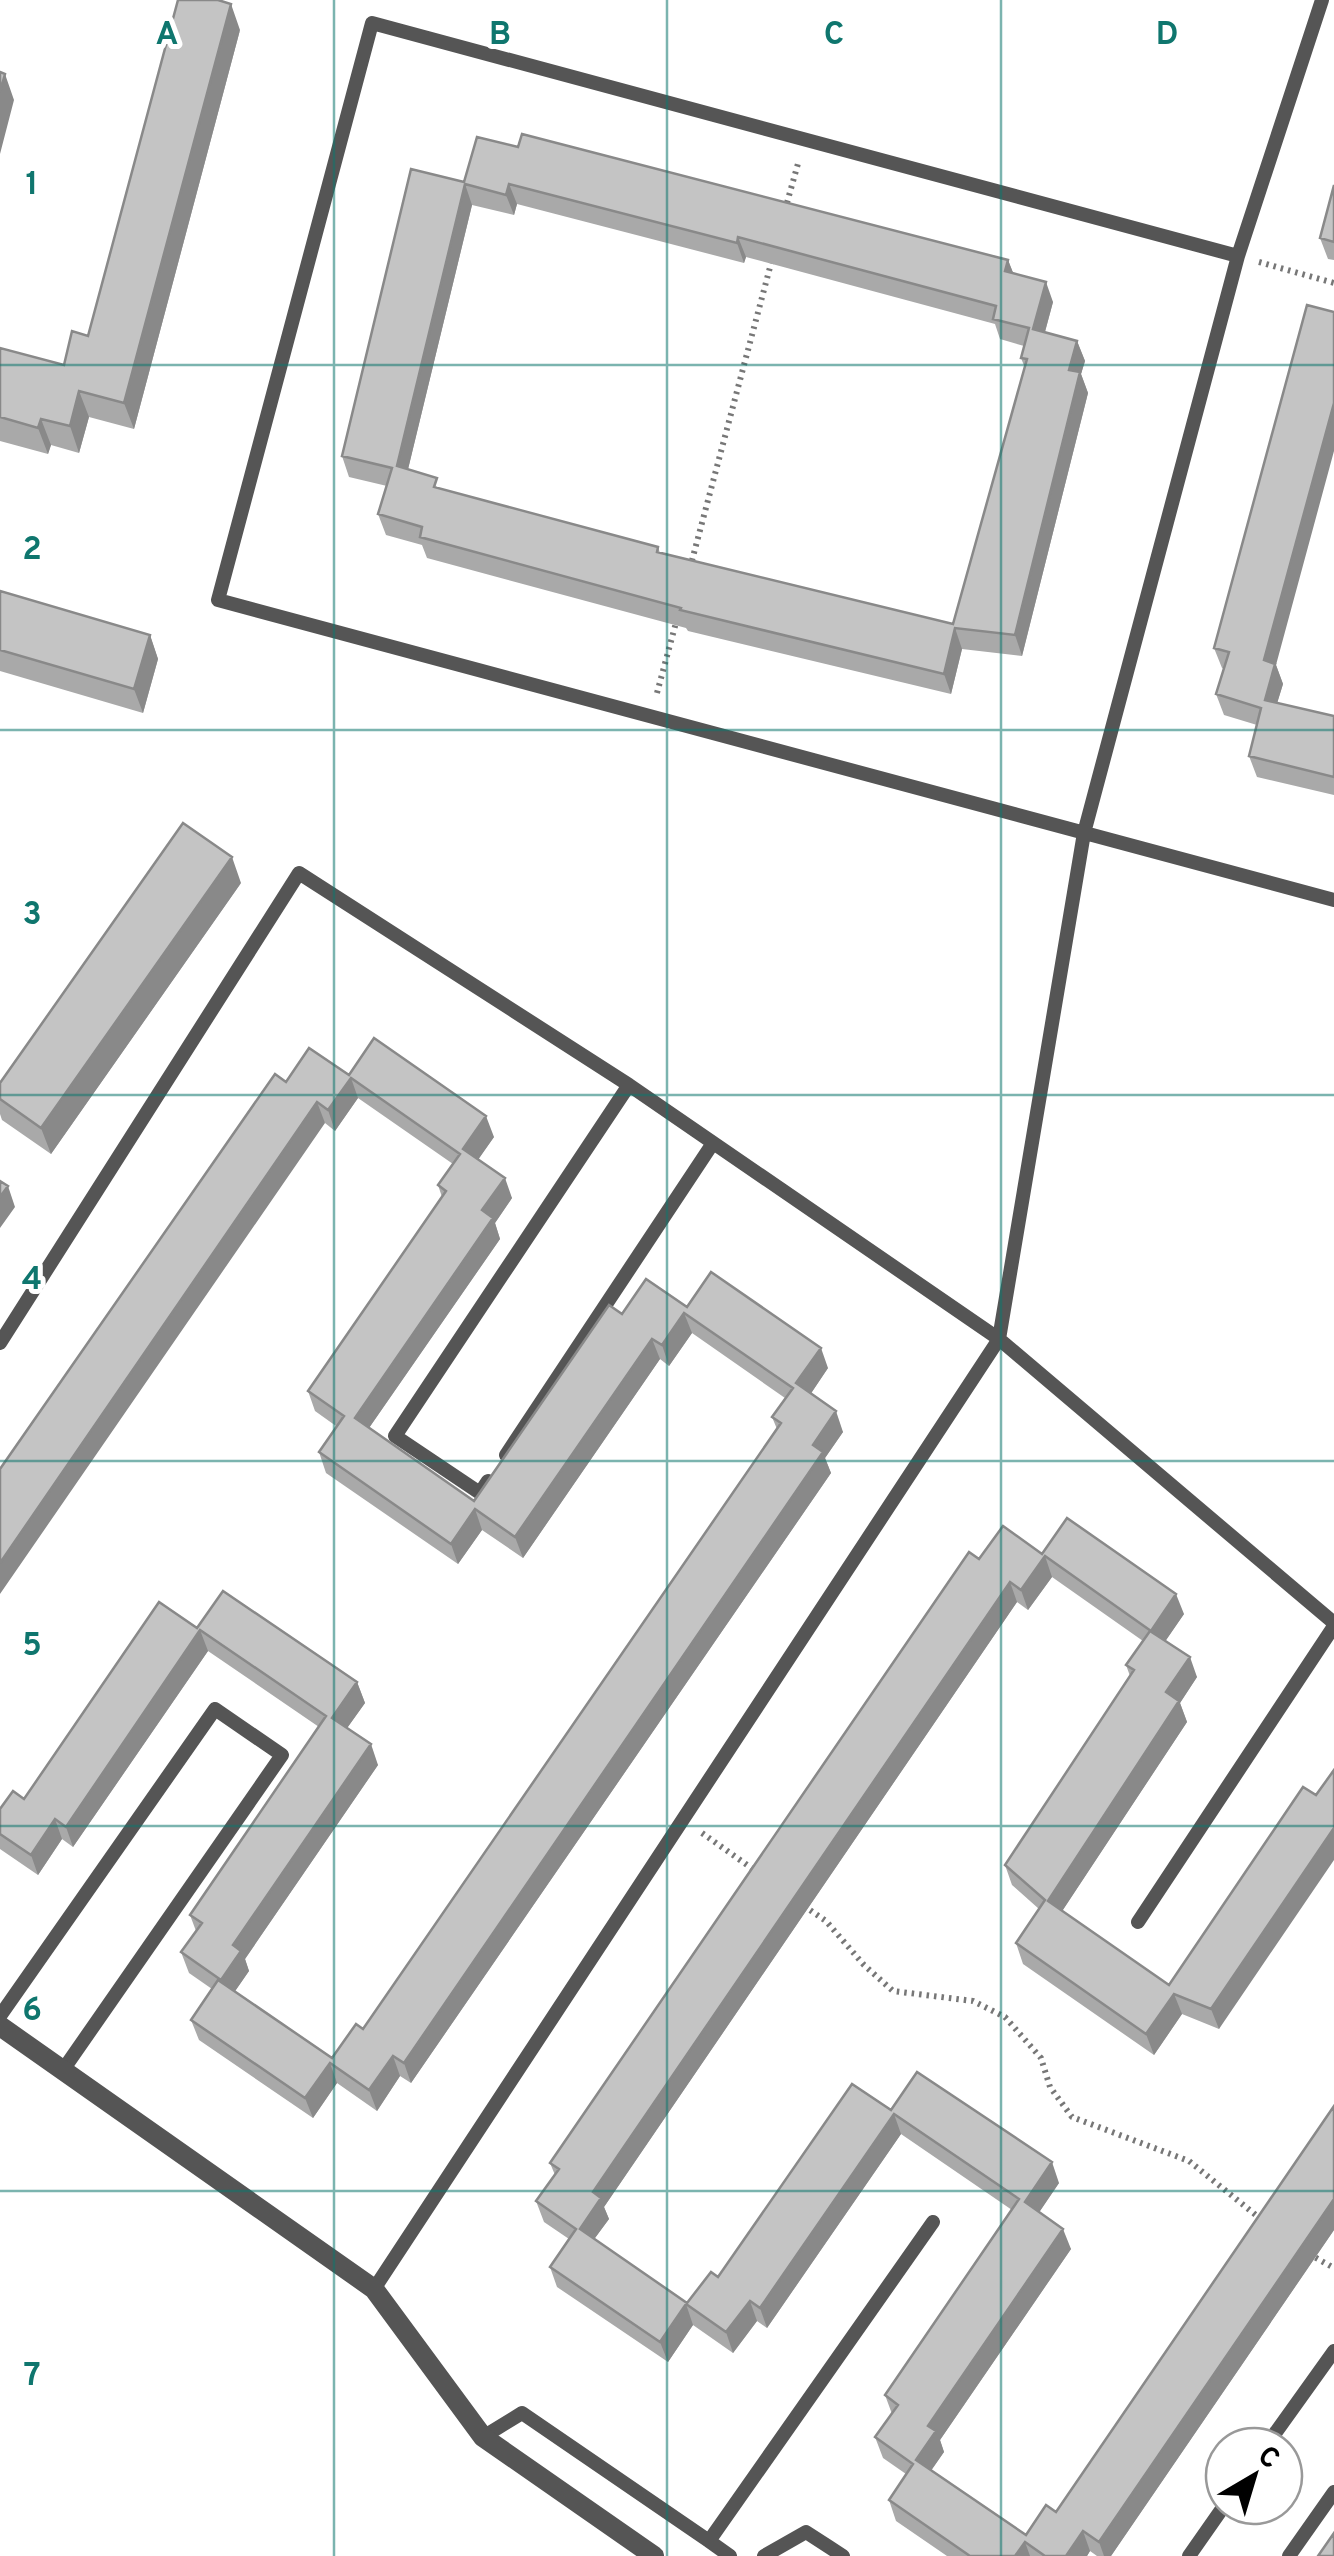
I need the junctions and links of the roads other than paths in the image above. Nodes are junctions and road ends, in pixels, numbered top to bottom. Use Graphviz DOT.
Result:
graph roads {
  1 [pos="1322,0"];
  2 [pos="1238,256"];
  3 [pos="1084,833"];
  4 [pos="1334,900"];
  5 [pos="629,1085"];
  6 [pos="713,1143"];
  7 [pos="998,1339"];
  8 [pos="0,1343"];
  9 [pos="1334,1625"];
  10 [pos="1138,1922"];
  11 [pos="0,2016"];
  12 [pos="0,2026"];
  13 [pos="63,2070"];
  14 [pos="934,2222"];
  15 [pos="374,2288"];
  16 [pos="1334,2350"];
  17 [pos="1280,2426"];
  18 [pos="483,2437"];
  19 [pos="1334,2492"];
  20 [pos="1210,2526"];
  21 [pos="708,2541"];
  22 [pos="654,2556"];
  23 [pos="730,2556"];
  24 [pos="764,2556"];
  25 [pos="843,2556"];
  26 [pos="1188,2556"];
  27 [pos="1290,2556"];
  1 -- 2 [label="lane"];
  2 -- 3 [label="lane"];
  2 -- 3 [label="lane"];
  3 -- 4 [label="lane"];
  3 -- 7 [label="lane"];
  5 -- 6 [label="lane"];
  5 -- 6 [label="lane"];
  5 -- 8 [label="lane"];
  6 -- 7 [label="lane"];
  7 -- 9 [label="lane"];
  7 -- 15 [label="lane"];
  9 -- 10 [label="lane"];
  11 -- 13 [label="lane"];
  12 -- 13 [label="street"];
  13 -- 15 [label="street"];
  14 -- 21 [label="lane"];
  15 -- 18 [label="street"];
  16 -- 17 [label="lane"];
  18 -- 21 [label="lane"];
  18 -- 22 [label="street"];
  19 -- 27 [label="lane"];
  20 -- 26 [label="lane"];
  21 -- 23 [label="lane"];
  24 -- 25 [label="lane"];
}
